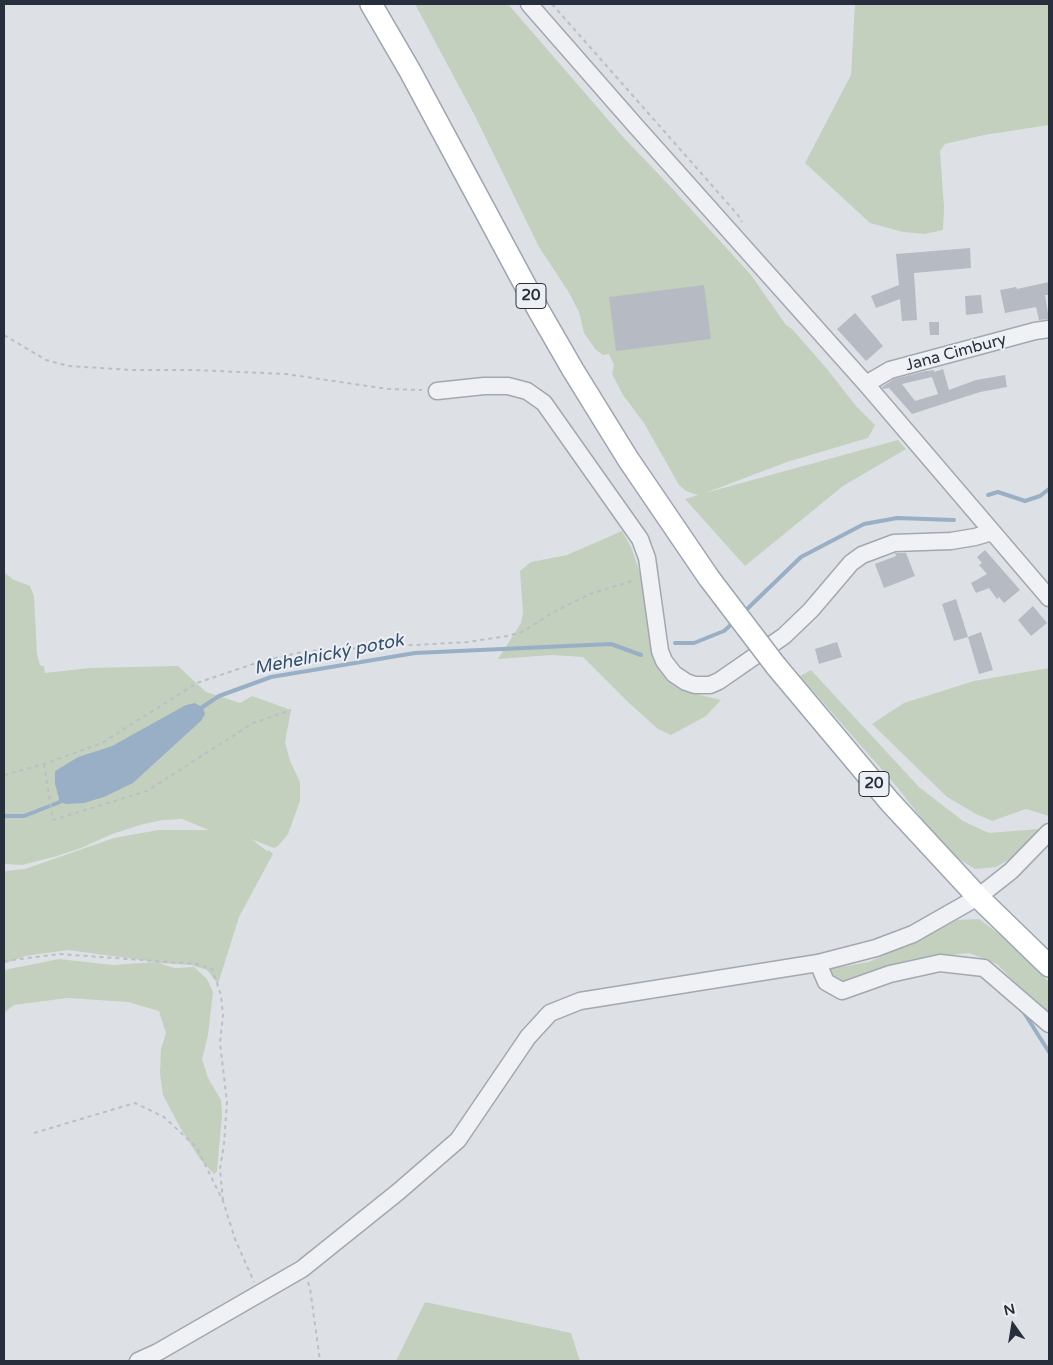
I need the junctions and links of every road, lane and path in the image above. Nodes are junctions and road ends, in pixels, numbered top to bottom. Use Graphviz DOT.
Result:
graph roads {
  1 [pos="371,4"];
  2 [pos="529,4"];
  3 [pos="552,4"];
  4 [pos="738,241"];
  5 [pos="1049,329"];
  6 [pos="4,335"];
  7 [pos="866,384"];
  8 [pos="437,391"];
  9 [pos="992,532"];
  10 [pos="650,576"];
  11 [pos="1049,598"];
  12 [pos="291,710"];
  13 [pos="44,764"];
  14 [pos="4,774"];
  15 [pos="1049,832"];
  16 [pos="978,897"];
  17 [pos="4,961"];
  18 [pos="818,963"];
  19 [pos="1049,966"];
  20 [pos="1049,1024"];
  21 [pos="34,1133"];
  22 [pos="223,1201"];
  23 [pos="302,1269"];
  24 [pos="258,1294"];
  25 [pos="138,1361"];
  26 [pos="320,1361"];
  1 -- 16 [label="main road, 20, bridge"];
  2 -- 4 [label="street"];
  3 -- 4 [label="path"];
  4 -- 7 [label="street"];
  5 -- 7 [label="street, Jana Cimbury"];
  6 -- 8 [label="path"];
  7 -- 9 [label="street"];
  8 -- 10 [label="street"];
  9 -- 10 [label="street"];
  9 -- 11 [label="street"];
  10 -- 13 [label="path"];
  12 -- 13 [label="path"];
  13 -- 14 [label="path"];
  15 -- 16 [label="street"];
  16 -- 18 [label="street"];
  16 -- 19 [label="main road, 20"];
  17 -- 22 [label="path"];
  18 -- 20 [label="street"];
  18 -- 23 [label="street"];
  21 -- 22 [label="path"];
  22 -- 24 [label="path"];
  23 -- 24 [label="street"];
  23 -- 26 [label="path"];
  24 -- 25 [label="street"];
}
